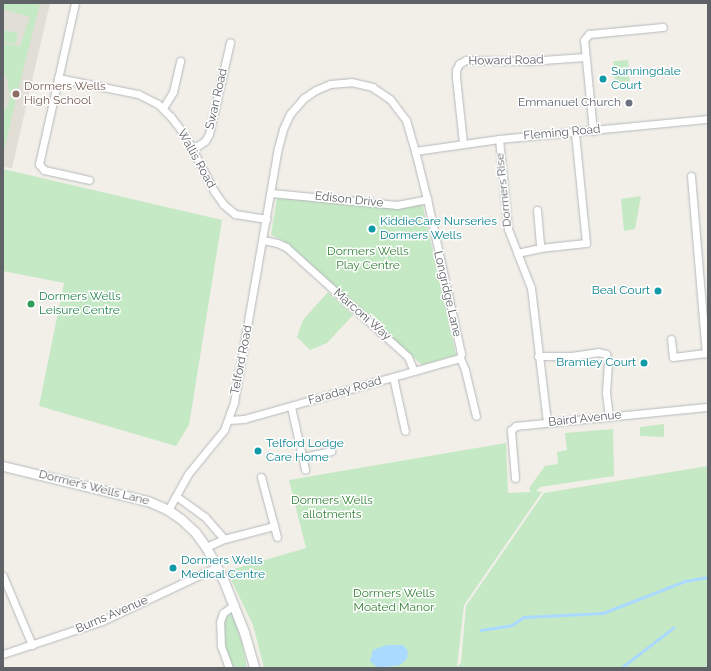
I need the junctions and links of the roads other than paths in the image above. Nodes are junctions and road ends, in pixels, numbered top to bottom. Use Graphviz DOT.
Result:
graph roads {
  1 [pos="75,3"];
  2 [pos="663,27"];
  3 [pos="230,42"];
  4 [pos="585,57"];
  5 [pos="180,62"];
  6 [pos="58,78"];
  7 [pos="163,108"];
  8 [pos="708,119"];
  9 [pos="593,131"];
  10 [pos="575,132"];
  11 [pos="499,139"];
  12 [pos="463,143"];
  13 [pos="193,149"];
  14 [pos="416,150"];
  15 [pos="692,176"];
  16 [pos="89,180"];
  17 [pos="271,193"];
  18 [pos="427,199"];
  19 [pos="537,210"];
  20 [pos="267,219"];
  21 [pos="263,240"];
  22 [pos="540,248"];
  23 [pos="517,253"];
  24 [pos="671,339"];
  25 [pos="707,353"];
  26 [pos="538,356"];
  27 [pos="460,358"];
  28 [pos="414,371"];
  29 [pos="393,377"];
  30 [pos="291,406"];
  31 [pos="708,407"];
  32 [pos="476,416"];
  33 [pos="609,416"];
  34 [pos="228,420"];
  35 [pos="547,422"];
  36 [pos="406,431"];
  37 [pos="331,451"];
  38 [pos="303,457"];
  39 [pos="3,466"];
  40 [pos="305,469"];
  41 [pos="261,477"];
  42 [pos="515,478"];
  43 [pos="176,496"];
  44 [pos="168,510"];
  45 [pos="274,526"];
  46 [pos="277,537"];
  47 [pos="224,539"];
  48 [pos="206,547"];
  49 [pos="217,567"];
  50 [pos="3,576"];
  51 [pos="234,605"];
  52 [pos="32,645"];
  53 [pos="3,654"];
  54 [pos="229,668"];
  55 [pos="254,668"];
  1 -- 6 [label="street"];
  2 -- 4 [label="street"];
  3 -- 13 [label="street, Swan Road"];
  4 -- 9 [label="street"];
  4 -- 12 [label="street, Howard Road"];
  5 -- 7 [label="street"];
  6 -- 7 [label="street, Wallis Road"];
  6 -- 16 [label="street"];
  7 -- 13 [label="street, Wallis Road"];
  8 -- 9 [label="street, Fleming Road"];
  9 -- 10 [label="street, Fleming Road"];
  10 -- 11 [label="street, Fleming Road"];
  10 -- 22 [label="street"];
  11 -- 12 [label="street, Fleming Road"];
  11 -- 23 [label="street, Dormers Rise"];
  12 -- 14 [label="street, Fleming Road"];
  13 -- 20 [label="street, Wallis Road"];
  14 -- 17 [label="street, Telford Road"];
  14 -- 18 [label="street, Longridge Lane"];
  15 -- 25 [label="street"];
  17 -- 18 [label="street, Edison Drive"];
  17 -- 20 [label="street, Telford Road"];
  18 -- 27 [label="street, Longridge Lane"];
  19 -- 22 [label="street"];
  20 -- 21 [label="street, Telford Road"];
  21 -- 28 [label="street, Marconi Way"];
  21 -- 34 [label="street, Telford Road"];
  22 -- 23 [label="street"];
  23 -- 26 [label="street, Dormers Rise"];
  24 -- 25 [label="street"];
  26 -- 33 [label="street"];
  26 -- 35 [label="street, Dormers Rise"];
  27 -- 28 [label="street, Faraday Road"];
  27 -- 32 [label="street, Longridge Lane"];
  28 -- 29 [label="street, Faraday Road"];
  29 -- 30 [label="street, Faraday Road"];
  29 -- 36 [label="street"];
  30 -- 34 [label="street, Faraday Road"];
  30 -- 38 [label="street"];
  31 -- 33 [label="street, Baird Avenue"];
  33 -- 35 [label="street, Baird Avenue"];
  34 -- 43 [label="street, Telford Road"];
  35 -- 42 [label="street, Baird Avenue"];
  37 -- 38 [label="street"];
  38 -- 40 [label="street"];
  39 -- 44 [label="street, Dormer’s Wells Lane"];
  41 -- 45 [label="street"];
  43 -- 44 [label="street, Telford Road"];
  43 -- 47 [label="street"];
  44 -- 48 [label="street, Dormer’s Wells Lane"];
  45 -- 46 [label="street"];
  45 -- 47 [label="street"];
  47 -- 48 [label="street"];
  48 -- 49 [label="street, Dormer’s Wells Lane"];
  49 -- 51 [label="street, Dormer’s Wells Lane"];
  49 -- 52 [label="street, Burns Avenue"];
  50 -- 52 [label="street"];
  51 -- 54 [label="street"];
  51 -- 55 [label="street, Dormer’s Wells Lane"];
  52 -- 53 [label="street, Burns Avenue"];
}
